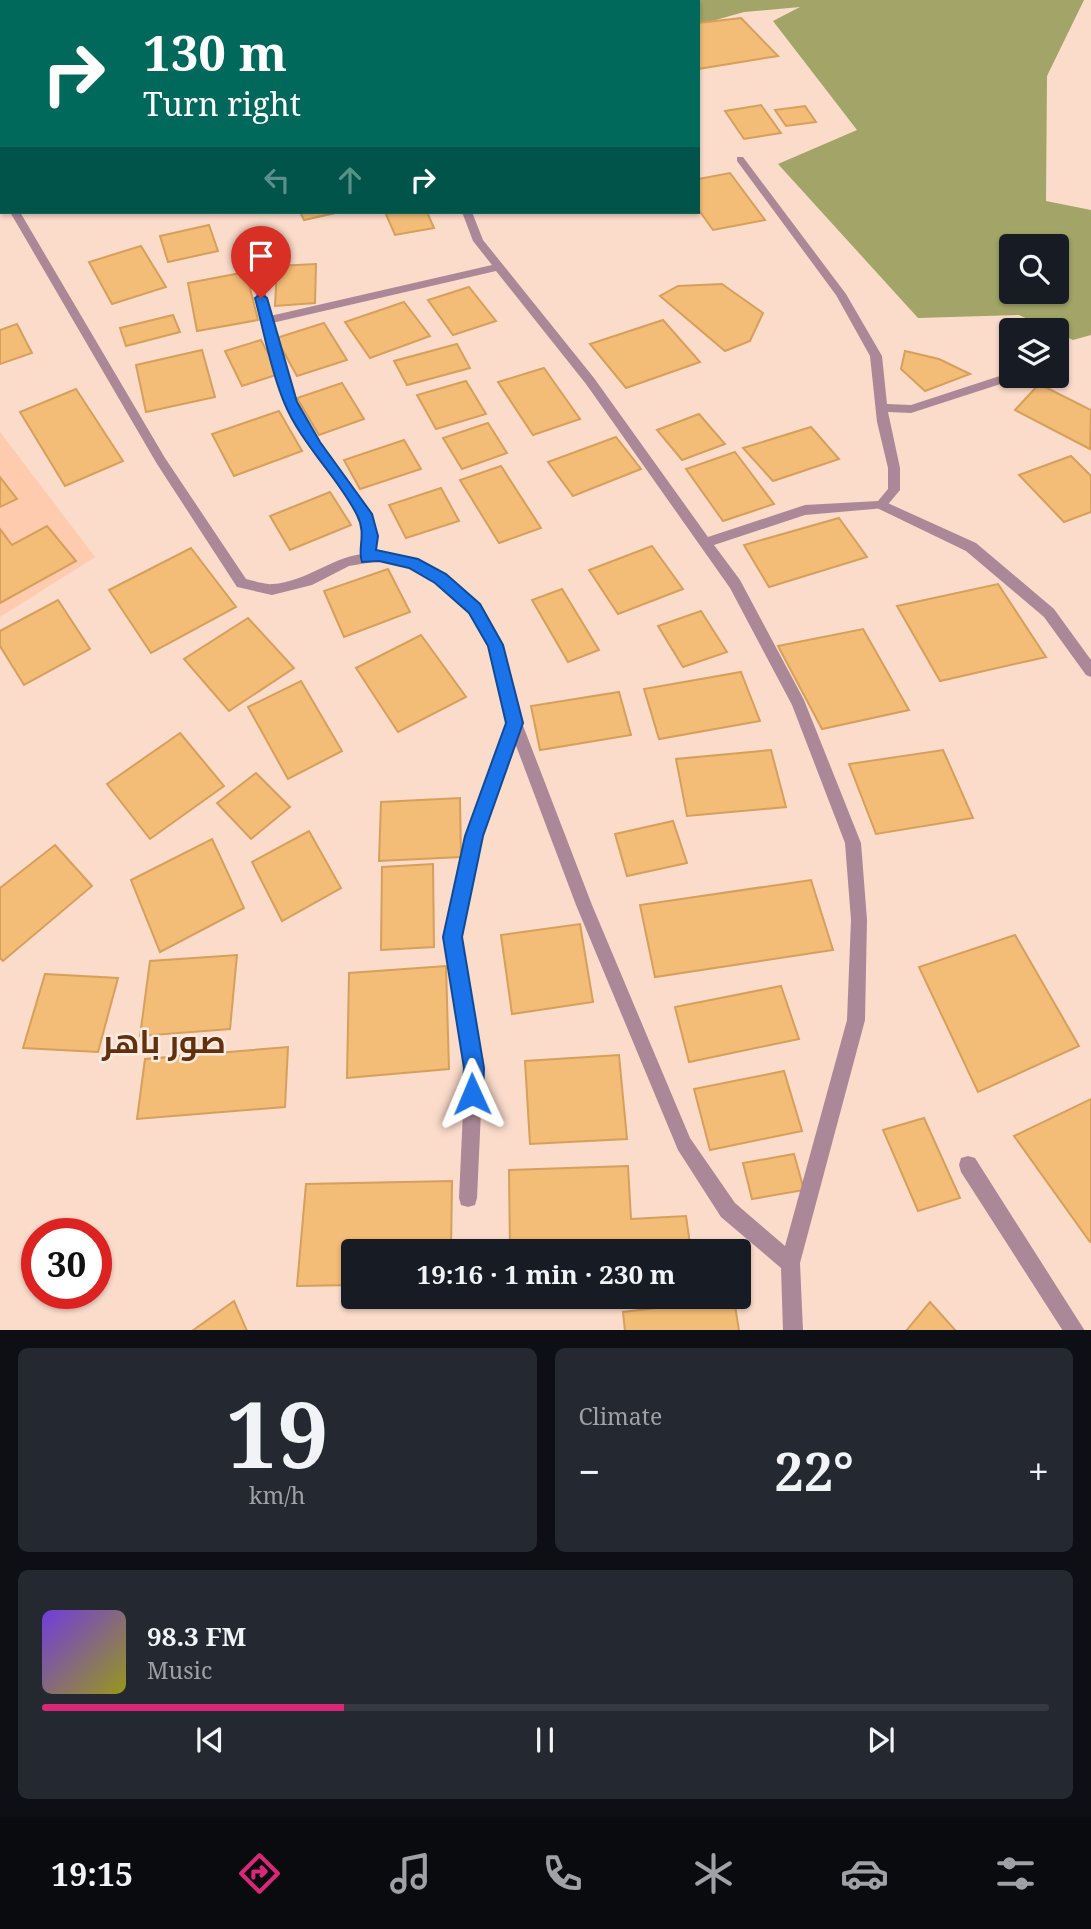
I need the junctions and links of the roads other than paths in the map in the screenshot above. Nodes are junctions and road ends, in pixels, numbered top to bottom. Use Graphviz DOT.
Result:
graph roads {
  1 [pos="0,100"];
  2 [pos="0,113"];
  3 [pos="740,159"];
  4 [pos="16,214"];
  5 [pos="468,214"];
  6 [pos="254,257"];
  7 [pos="498,267"];
  8 [pos="266,321"];
  9 [pos="999,380"];
  10 [pos="881,408"];
  11 [pos="881,505"];
  12 [pos="705,543"];
  13 [pos="368,558"];
  14 [pos="1091,671"];
  15 [pos="515,723"];
  16 [pos="968,1165"];
  17 [pos="468,1198"];
  18 [pos="790,1263"];
  19 [pos="793,1330"];
  20 [pos="1074,1330"];
  1 -- 2 [label="street"];
  3 -- 10 [label="street"];
  4 -- 13 [label="street"];
  5 -- 7 [label="street"];
  6 -- 8 [label="street"];
  7 -- 8 [label="street"];
  7 -- 12 [label="street"];
  8 -- 13 [label="street"];
  9 -- 10 [label="street"];
  10 -- 11 [label="street"];
  11 -- 12 [label="street"];
  11 -- 14 [label="street"];
  12 -- 18 [label="street"];
  13 -- 15 [label="street"];
  15 -- 17 [label="street"];
  15 -- 18 [label="street"];
  16 -- 20 [label="street"];
  18 -- 19 [label="street"];
}
